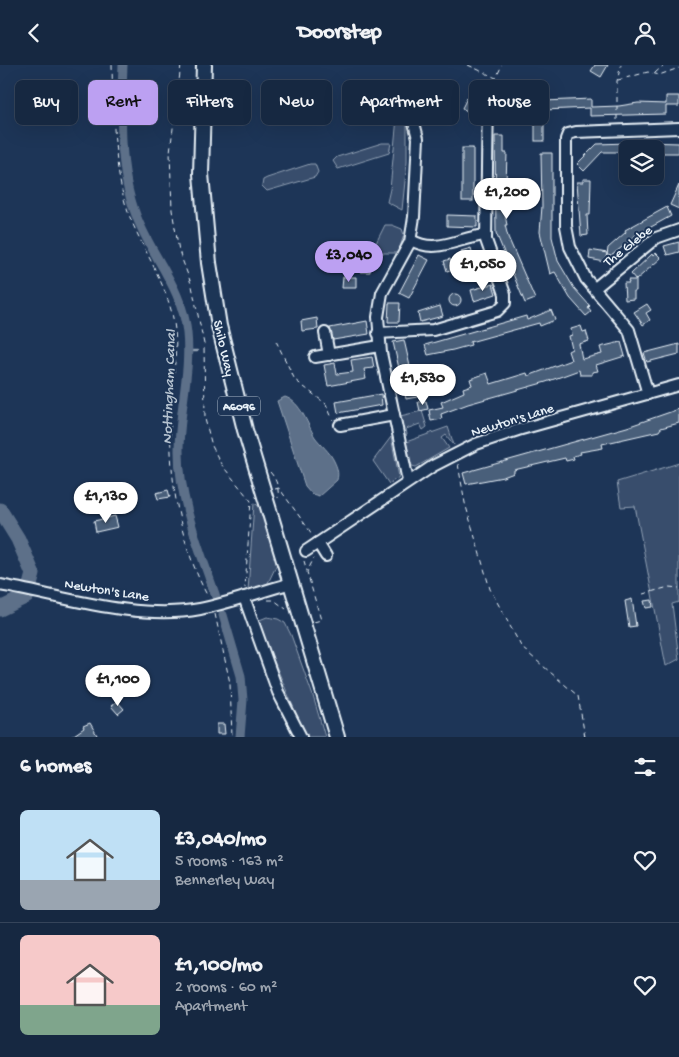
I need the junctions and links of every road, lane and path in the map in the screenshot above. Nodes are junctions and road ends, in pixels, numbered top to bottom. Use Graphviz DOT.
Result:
graph roads {
  1 [pos="112,65"];
  2 [pos="181,65"];
  3 [pos="204,65"];
  4 [pos="468,65"];
  5 [pos="502,65"];
  6 [pos="621,65"];
  7 [pos="664,65"];
  8 [pos="679,68"];
  9 [pos="654,74"];
  10 [pos="617,81"];
  11 [pos="415,125"];
  12 [pos="488,125"];
  13 [pos="679,128"];
  14 [pos="618,131"];
  15 [pos="679,230"];
  16 [pos="486,235"];
  17 [pos="411,241"];
  18 [pos="595,288"];
  19 [pos="325,333"];
  20 [pos="378,333"];
  21 [pos="276,341"];
  22 [pos="380,345"];
  23 [pos="330,355"];
  24 [pos="315,357"];
  25 [pos="679,385"];
  26 [pos="648,394"];
  27 [pos="394,415"];
  28 [pos="337,424"];
  29 [pos="456,453"];
  30 [pos="266,469"];
  31 [pos="408,481"];
  32 [pos="278,488"];
  33 [pos="264,491"];
  34 [pos="278,503"];
  35 [pos="312,547"];
  36 [pos="326,556"];
  37 [pos="307,572"];
  38 [pos="292,583"];
  39 [pos="0,585"];
  40 [pos="679,589"];
  41 [pos="643,594"];
  42 [pos="244,597"];
  43 [pos="265,600"];
  44 [pos="212,606"];
  45 [pos="288,611"];
  46 [pos="306,617"];
  47 [pos="232,737"];
  48 [pos="301,737"];
  49 [pos="337,737"];
  50 [pos="585,737"];
  1 -- 44 [label="path"];
  2 -- 42 [label="path"];
  3 -- 33 [label="main road, Shilo Way / A6096"];
  4 -- 5 [label="path"];
  6 -- 10 [label="path"];
  7 -- 9 [label="path"];
  8 -- 9 [label="path"];
  9 -- 10 [label="path"];
  10 -- 14 [label="path"];
  11 -- 17 [label="street"];
  12 -- 16 [label="street"];
  13 -- 14 [label="street"];
  14 -- 18 [label="street"];
  15 -- 18 [label="street, The Glebe"];
  16 -- 17 [label="street"];
  16 -- 20 [label="street"];
  17 -- 20 [label="street"];
  18 -- 26 [label="street"];
  19 -- 23 [label="street"];
  20 -- 22 [label="street"];
  21 -- 28 [label="path"];
  22 -- 23 [label="street"];
  22 -- 27 [label="street"];
  23 -- 24 [label="street"];
  25 -- 26 [label="street, Newton's Lane"];
  26 -- 29 [label="street, Newton's Lane"];
  27 -- 28 [label="street"];
  27 -- 31 [label="street"];
  29 -- 31 [label="street, Newton's Lane"];
  29 -- 50 [label="path"];
  30 -- 32 [label="path"];
  31 -- 35 [label="street, Newton's Lane"];
  32 -- 33 [label="path"];
  32 -- 34 [label="path"];
  32 -- 35 [label="path"];
  33 -- 38 [label="main road, Shilo Way / A6096"];
  35 -- 36 [label="street"];
  35 -- 37 [label="path"];
  35 -- 37 [label="path"];
  37 -- 46 [label="path"];
  38 -- 42 [label="street, Newton's Lane"];
  38 -- 46 [label="main road, Shilo Way / A6096"];
  39 -- 44 [label="street, Newton's Lane"];
  40 -- 41 [label="path"];
  42 -- 44 [label="street, Newton's Lane"];
  42 -- 48 [label="street"];
  43 -- 45 [label="path"];
  44 -- 47 [label="path"];
  46 -- 49 [label="main road, Shilo Way / A6096"];
}
